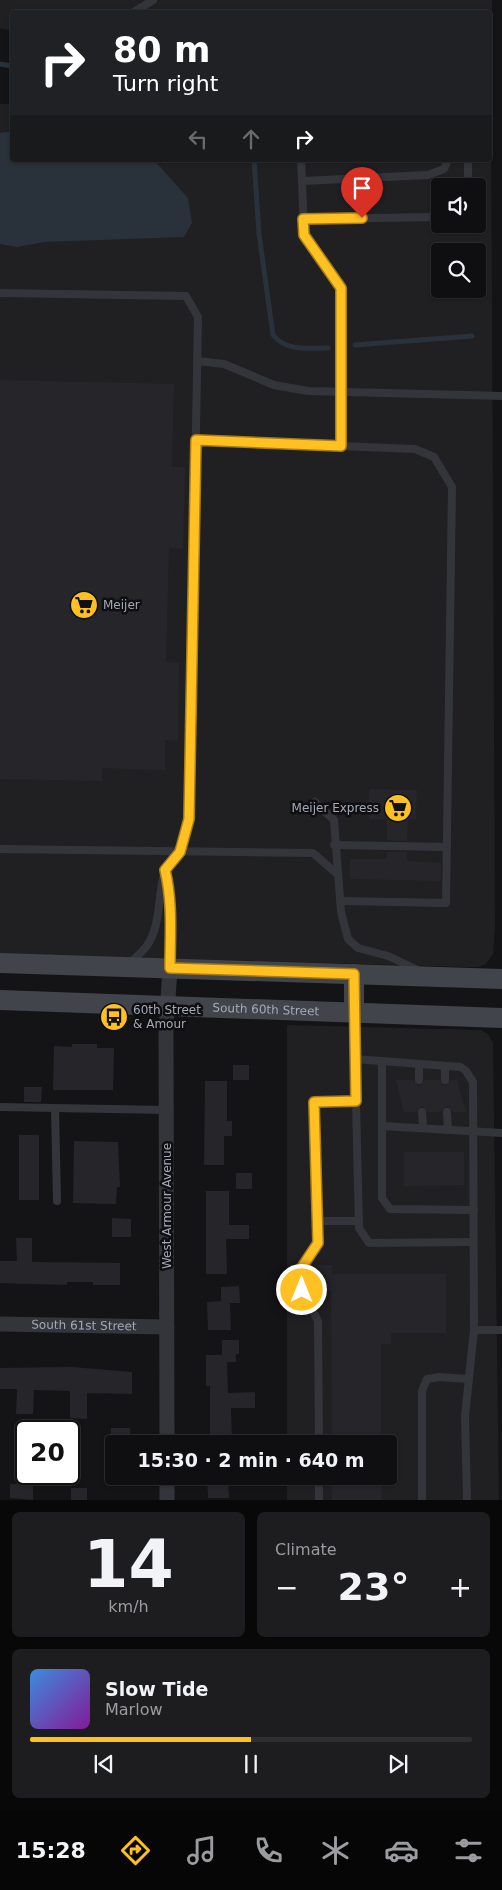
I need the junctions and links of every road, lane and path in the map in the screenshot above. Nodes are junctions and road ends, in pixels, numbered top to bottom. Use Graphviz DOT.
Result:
graph roads {
  1 [pos="152,0"];
  2 [pos="137,10"];
  3 [pos="301,162"];
  4 [pos="447,162"];
  5 [pos="468,162"];
  6 [pos="468,178"];
  7 [pos="302,182"];
  8 [pos="431,217"];
  9 [pos="303,219"];
  10 [pos="0,293"];
  11 [pos="198,361"];
  12 [pos="342,394"];
  13 [pos="502,396"];
  14 [pos="196,440"];
  15 [pos="341,446"];
  16 [pos="315,802"];
  17 [pos="334,845"];
  18 [pos="447,846"];
  19 [pos="0,849"];
  20 [pos="180,852"];
  21 [pos="165,870"];
  22 [pos="336,873"];
  23 [pos="341,901"];
  24 [pos="0,963"];
  25 [pos="126,967"];
  26 [pos="170,968"];
  27 [pos="354,974"];
  28 [pos="433,977"];
  29 [pos="502,979"];
  30 [pos="0,1000"];
  31 [pos="169,1005"];
  32 [pos="354,1012"];
  33 [pos="502,1018"];
  34 [pos="355,1059"];
  35 [pos="382,1061"];
  36 [pos="418,1064"];
  37 [pos="444,1066"];
  38 [pos="419,1080"];
  39 [pos="445,1080"];
  40 [pos="356,1101"];
  41 [pos="0,1106"];
  42 [pos="55,1108"];
  43 [pos="166,1110"];
  44 [pos="422,1112"];
  45 [pos="447,1112"];
  46 [pos="382,1126"];
  47 [pos="423,1128"];
  48 [pos="448,1130"];
  49 [pos="474,1131"];
  50 [pos="502,1133"];
  51 [pos="57,1201"];
  52 [pos="474,1210"];
  53 [pos="316,1221"];
  54 [pos="359,1221"];
  55 [pos="473,1242"];
  56 [pos="0,1324"];
  57 [pos="167,1327"];
  58 [pos="474,1330"];
  59 [pos="502,1330"];
  60 [pos="468,1379"];
  61 [pos="167,1435"];
  62 [pos="319,1435"];
  63 [pos="167,1485"];
  64 [pos="319,1485"];
  65 [pos="167,1500"];
  66 [pos="319,1500"];
  67 [pos="422,1500"];
  68 [pos="467,1500"];
  1 -- 2 [label="lane"];
  3 -- 7 [label="lane"];
  4 -- 7 [label="lane"];
  5 -- 6 [label="lane"];
  7 -- 9 [label="lane"];
  8 -- 9 [label="lane"];
  9 -- 12 [label="lane"];
  10 -- 11 [label="lane"];
  11 -- 12 [label="lane"];
  11 -- 14 [label="lane"];
  12 -- 13 [label="lane"];
  12 -- 15 [label="lane"];
  14 -- 15 [label="lane"];
  14 -- 20 [label="lane"];
  15 -- 18 [label="lane"];
  16 -- 17 [label="lane"];
  17 -- 18 [label="lane"];
  17 -- 22 [label="lane"];
  18 -- 23 [label="lane"];
  19 -- 20 [label="lane"];
  20 -- 21 [label="lane"];
  20 -- 22 [label="lane"];
  21 -- 25 [label="lane"];
  21 -- 26 [label="lane"];
  22 -- 23 [label="lane"];
  23 -- 28 [label="lane"];
  24 -- 25 [label="main road"];
  25 -- 26 [label="main road"];
  26 -- 27 [label="main road"];
  26 -- 31 [label="street, West Armour Avenue"];
  27 -- 28 [label="main road"];
  27 -- 32 [label="main road"];
  28 -- 29 [label="main road"];
  30 -- 31 [label="main road, South 60th Street"];
  31 -- 32 [label="main road, South 60th Street"];
  31 -- 43 [label="street, West Armour Avenue"];
  32 -- 33 [label="main road, South 60th Street"];
  32 -- 34 [label="lane"];
  34 -- 35 [label="lane"];
  34 -- 40 [label="lane"];
  35 -- 36 [label="lane"];
  35 -- 46 [label="lane"];
  36 -- 37 [label="lane"];
  36 -- 38 [label="lane"];
  37 -- 39 [label="lane"];
  37 -- 49 [label="lane"];
  40 -- 53 [label="lane"];
  40 -- 54 [label="lane"];
  41 -- 42 [label="lane"];
  42 -- 43 [label="lane"];
  42 -- 51 [label="lane"];
  43 -- 57 [label="street, West Armour Avenue"];
  44 -- 47 [label="lane"];
  45 -- 48 [label="lane"];
  46 -- 47 [label="lane"];
  46 -- 52 [label="lane"];
  47 -- 48 [label="lane"];
  48 -- 49 [label="lane"];
  49 -- 50 [label="lane"];
  49 -- 52 [label="lane"];
  52 -- 55 [label="lane"];
  53 -- 54 [label="lane"];
  53 -- 62 [label="lane"];
  54 -- 55 [label="lane"];
  55 -- 58 [label="lane"];
  56 -- 57 [label="street, South 61st Street"];
  57 -- 61 [label="street, West Armour Avenue"];
  58 -- 59 [label="lane"];
  58 -- 60 [label="lane"];
  60 -- 67 [label="lane"];
  60 -- 68 [label="lane"];
  63 -- 65 [label="street"];
  64 -- 66 [label="lane"];
}
